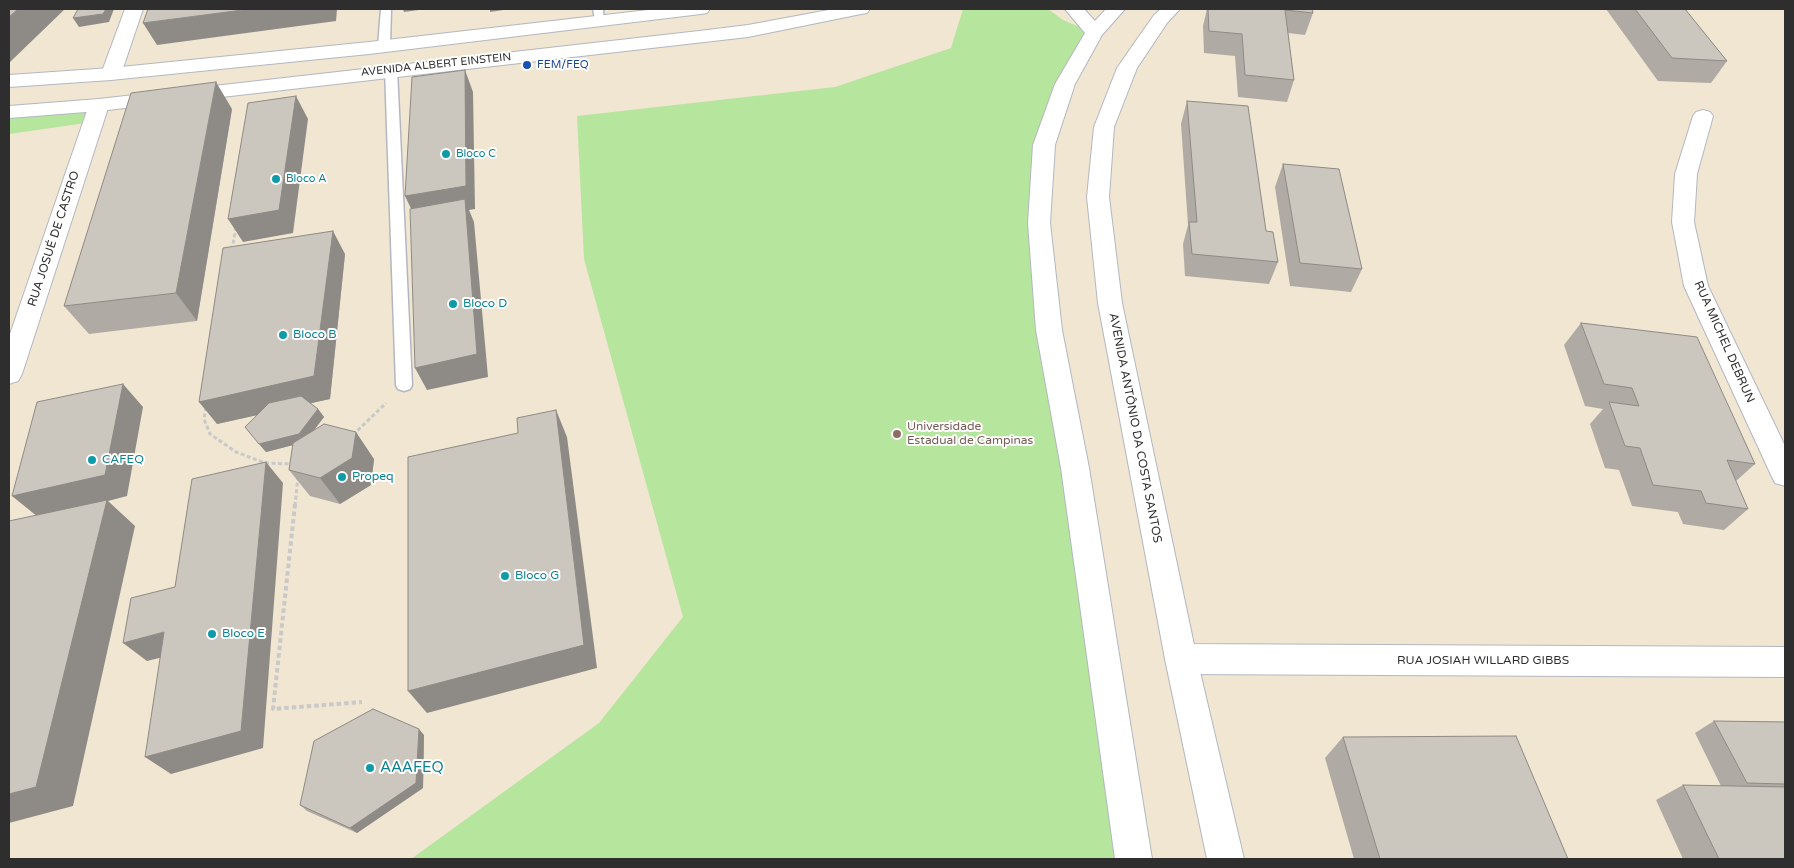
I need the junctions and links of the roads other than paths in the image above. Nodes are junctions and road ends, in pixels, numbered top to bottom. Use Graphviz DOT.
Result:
graph roads {
  1 [pos="134,9"];
  2 [pos="386,9"];
  3 [pos="701,9"];
  4 [pos="861,9"];
  5 [pos="1074,9"];
  6 [pos="1116,9"];
  7 [pos="1170,9"];
  8 [pos="599,15"];
  9 [pos="1094,33"];
  10 [pos="384,46"];
  11 [pos="391,70"];
  12 [pos="111,74"];
  13 [pos="9,81"];
  14 [pos="99,105"];
  15 [pos="9,112"];
  16 [pos="1703,116"];
  17 [pos="9,374"];
  18 [pos="404,385"];
  19 [pos="1785,475"];
  20 [pos="1181,659"];
  21 [pos="1785,662"];
  22 [pos="1134,859"];
  23 [pos="1226,859"];
  1 -- 12 [label="street"];
  2 -- 10 [label="lane"];
  3 -- 8 [label="street, AVENIDA ALBERT EINSTEIN"];
  4 -- 11 [label="street, AVENIDA ALBERT EINSTEIN"];
  5 -- 9 [label="street"];
  6 -- 9 [label="street"];
  7 -- 20 [label="street, AVENIDA ANTÔNIO DA COSTA SANTOS"];
  8 -- 10 [label="street, AVENIDA ALBERT EINSTEIN"];
  9 -- 22 [label="street"];
  10 -- 12 [label="street, AVENIDA ALBERT EINSTEIN"];
  11 -- 14 [label="street, AVENIDA ALBERT EINSTEIN"];
  11 -- 18 [label="lane"];
  12 -- 13 [label="street, AVENIDA ALBERT EINSTEIN"];
  14 -- 15 [label="street, AVENIDA ALBERT EINSTEIN"];
  14 -- 17 [label="street, RUA JOSUÉ DE CASTRO"];
  16 -- 19 [label="street, RUA MICHEL DEBRUN"];
  20 -- 21 [label="street, RUA JOSIAH WILLARD GIBBS"];
  20 -- 23 [label="street, AVENIDA ANTÔNIO DA COSTA SANTOS"];
}
